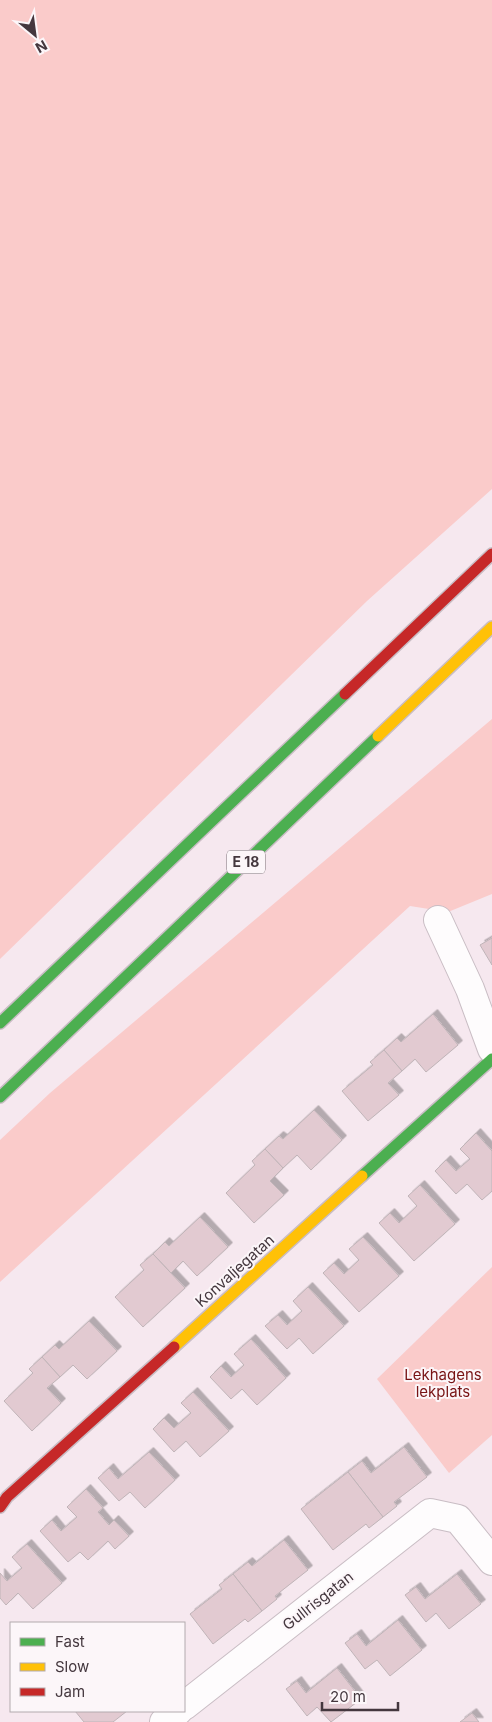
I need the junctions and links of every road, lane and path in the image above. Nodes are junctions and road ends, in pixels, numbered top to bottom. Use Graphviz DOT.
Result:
graph roads {
  1 [pos="492,554"];
  2 [pos="492,627"];
  3 [pos="438,920"];
  4 [pos="0,1023"];
  5 [pos="492,1049"];
  6 [pos="492,1059"];
  7 [pos="0,1096"];
  8 [pos="0,1506"];
  9 [pos="492,1561"];
  10 [pos="185,1705"];
  11 [pos="177,1712"];
  12 [pos="164,1722"];
  1 -- 4 [label="main road"];
  2 -- 7 [label="main road, E 18"];
  3 -- 5 [label="street"];
  6 -- 8 [label="main road, Konvaljegatan"];
  9 -- 10 [label="street, Gullrisgatan"];
  11 -- 12 [label="street"];
}
